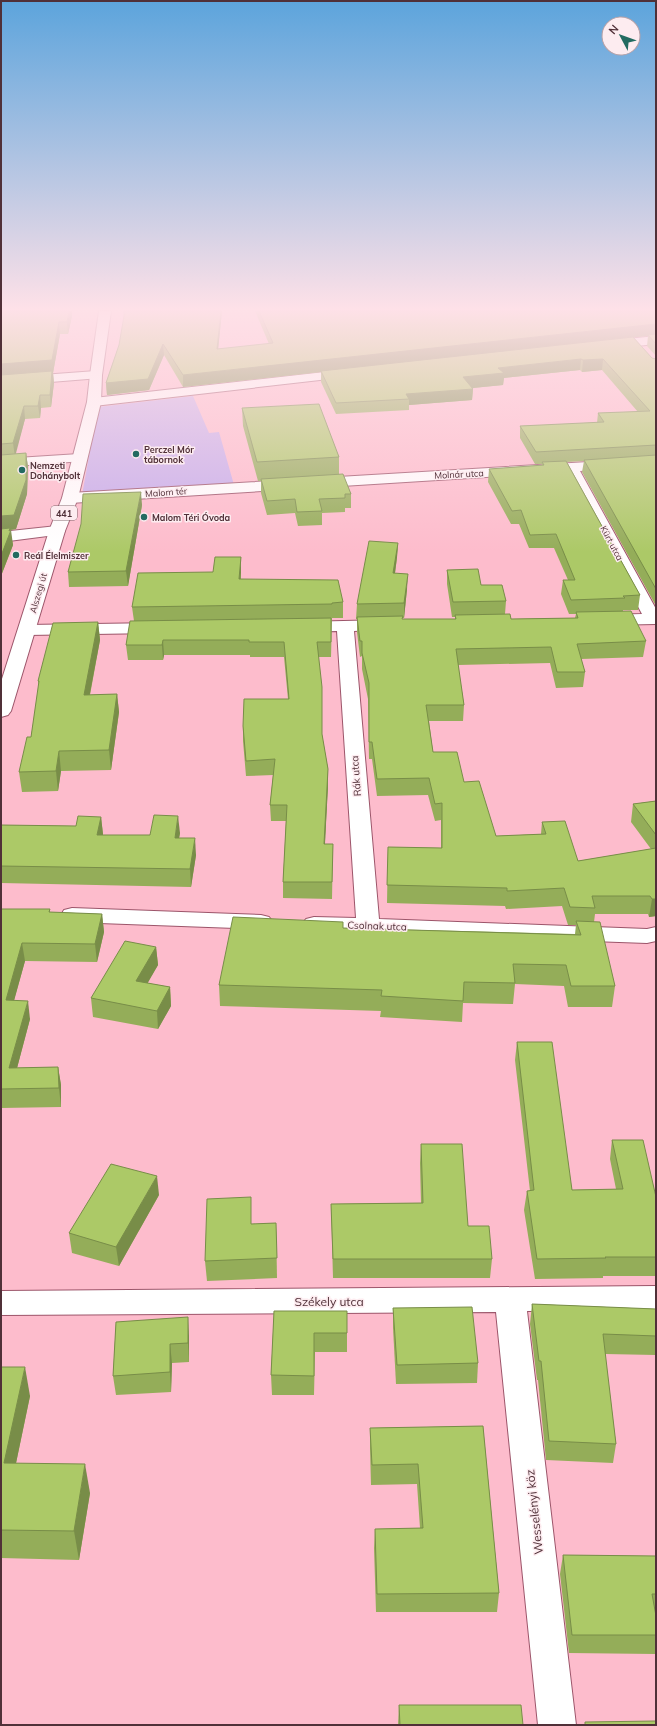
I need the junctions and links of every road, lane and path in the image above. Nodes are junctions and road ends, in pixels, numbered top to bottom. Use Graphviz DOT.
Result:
graph roads {
  1 [pos="95,392"];
  2 [pos="189,392"];
  3 [pos="94,402"];
  4 [pos="79,458"];
  5 [pos="656,462"];
  6 [pos="1,463"];
  7 [pos="571,467"];
  8 [pos="262,486"];
  9 [pos="70,498"];
  10 [pos="57,531"];
  11 [pos="1,537"];
  12 [pos="654,619"];
  13 [pos="590,621"];
  14 [pos="400,625"];
  15 [pos="345,626"];
  16 [pos="170,627"];
  17 [pos="281,627"];
  18 [pos="27,630"];
  19 [pos="1,711"];
  20 [pos="49,914"];
  21 [pos="368,926"];
  22 [pos="656,934"];
  23 [pos="656,1298"];
  24 [pos="510,1300"];
  25 [pos="1,1303"];
  26 [pos="557,1725"];
  1 -- 3 [label="street, Alszegi út / 441"];
  2 -- 3 [label="street"];
  3 -- 4 [label="street, Alszegi út / 441"];
  4 -- 6 [label="street"];
  4 -- 9 [label="street, Alszegi út / 441"];
  5 -- 7 [label="street, Molnár utca"];
  7 -- 8 [label="street, Molnár utca"];
  7 -- 12 [label="street, Kürt utca"];
  8 -- 9 [label="street, Malom tér"];
  9 -- 10 [label="street, Alszegi út / 441"];
  10 -- 11 [label="street"];
  10 -- 18 [label="street, Alszegi út / 441"];
  12 -- 13 [label="street"];
  14 -- 15 [label="street"];
  15 -- 17 [label="street"];
  15 -- 21 [label="street, Rák utca"];
  16 -- 18 [label="street"];
  18 -- 19 [label="street, Alszegi út / 441"];
  20 -- 21 [label="street, Csolnak utca"];
  21 -- 22 [label="street, Csolnak utca"];
  23 -- 24 [label="street, Székely utca"];
  24 -- 25 [label="street, Székely utca"];
  24 -- 26 [label="street, Wesselényi köz"];
}
